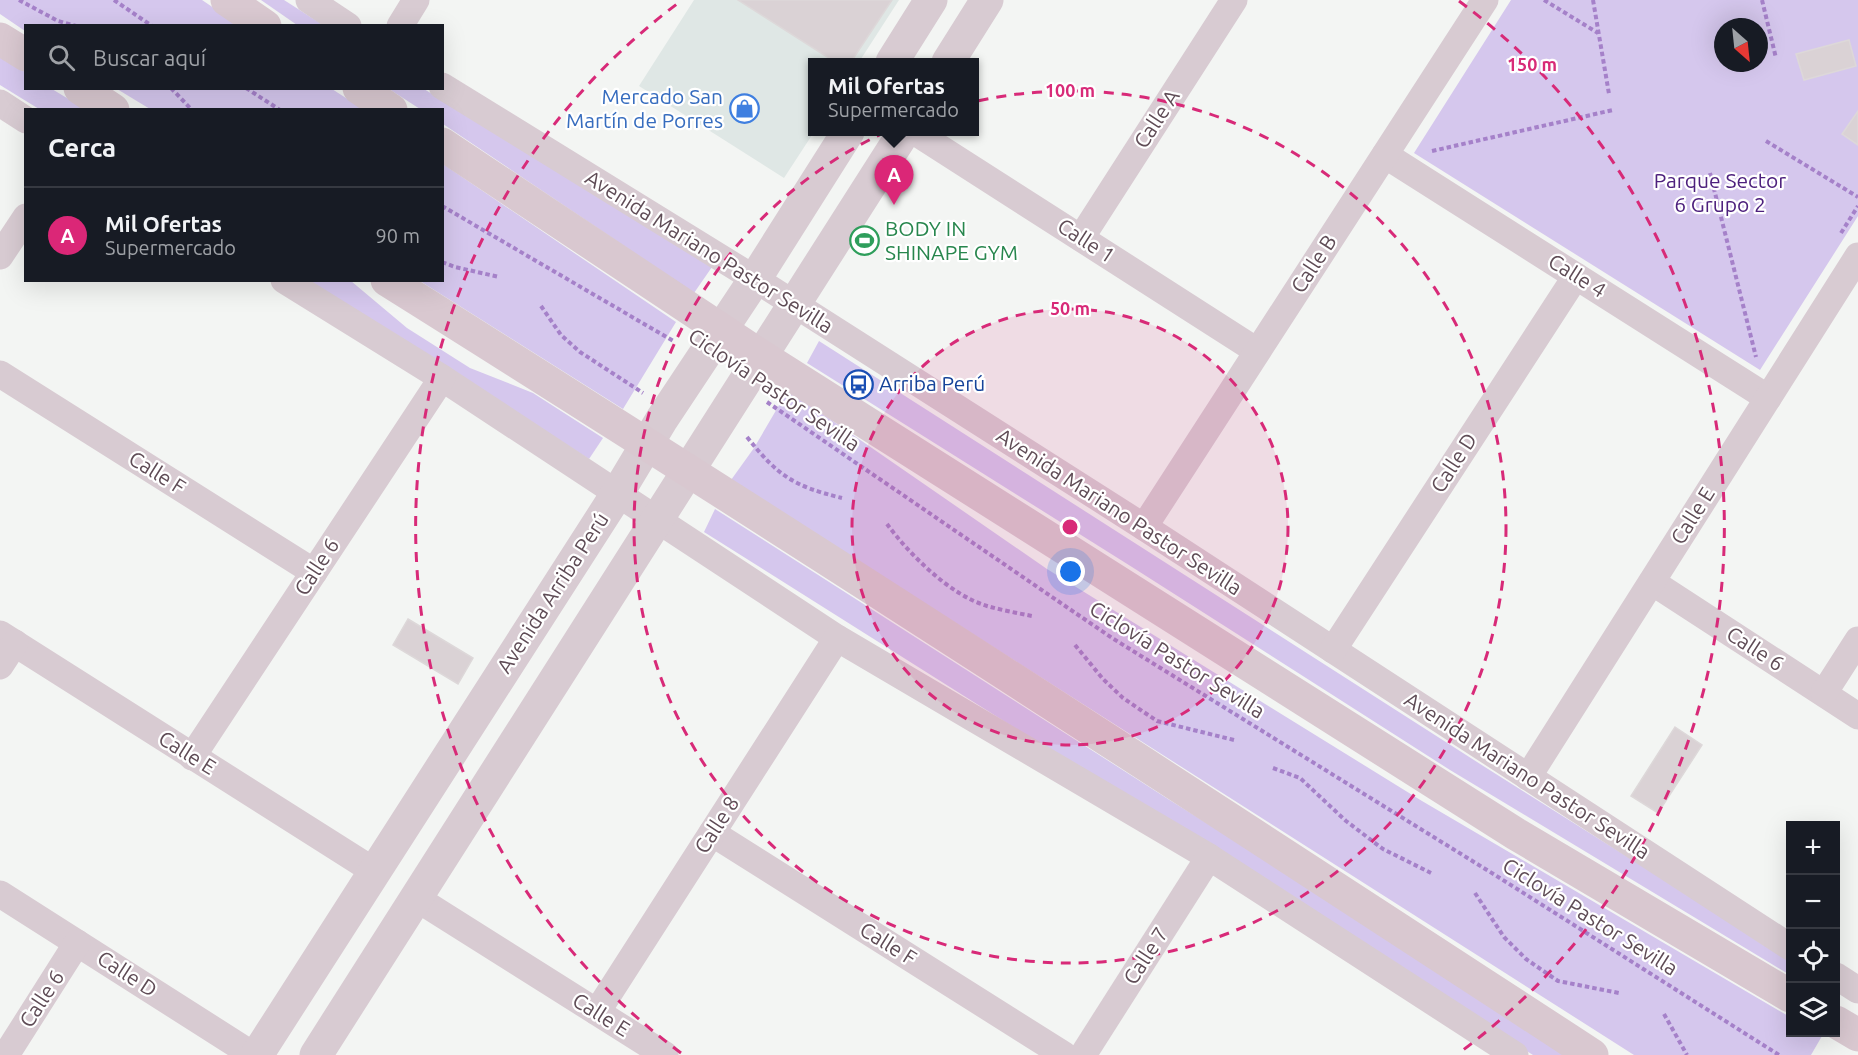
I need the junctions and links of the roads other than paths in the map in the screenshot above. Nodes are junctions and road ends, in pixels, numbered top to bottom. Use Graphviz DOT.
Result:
graph roads {
  1 [pos="227,0"];
  2 [pos="309,0"];
  3 [pos="416,0"];
  4 [pos="931,0"];
  5 [pos="987,0"];
  6 [pos="1234,0"];
  7 [pos="1485,0"];
  8 [pos="262,24"];
  9 [pos="345,24"];
  10 [pos="401,24"];
  11 [pos="0,39"];
  12 [pos="24,54"];
  13 [pos="895,58"];
  14 [pos="951,58"];
  15 [pos="444,87"];
  16 [pos="83,90"];
  17 [pos="362,90"];
  18 [pos="0,103"];
  19 [pos="110,108"];
  20 [pos="388,108"];
  21 [pos="24,119"];
  22 [pos="845,136"];
  23 [pos="901,136"];
  24 [pos="921,136"];
  25 [pos="444,145"];
  26 [pos="1385,155"];
  27 [pos="24,220"];
  28 [pos="1081,238"];
  29 [pos="0,256"];
  30 [pos="1858,256"];
  31 [pos="1576,276"];
  32 [pos="755,279"];
  33 [pos="287,282"];
  34 [pos="390,282"];
  35 [pos="794,305"];
  36 [pos="721,330"];
  37 [pos="1257,351"];
  38 [pos="761,356"];
  39 [pos="0,374"];
  40 [pos="442,378"];
  41 [pos="1768,398"];
  42 [pos="646,443"];
  43 [pos="689,471"];
  44 [pos="617,494"];
  45 [pos="657,520"];
  46 [pos="1144,527"];
  47 [pos="314,572"];
  48 [pos="1652,582"];
  49 [pos="837,638"];
  50 [pos="7,639"];
  51 [pos="1858,640"];
  52 [pos="1333,650"];
  53 [pos="0,666"];
  54 [pos="1824,693"];
  55 [pos="1858,716"];
  56 [pos="192,757"];
  57 [pos="1528,777"];
  58 [pos="712,833"];
  59 [pos="1209,857"];
  60 [pos="374,871"];
  61 [pos="0,894"];
  62 [pos="416,898"];
  63 [pos="77,943"];
  64 [pos="1786,944"];
  65 [pos="1840,979"];
  66 [pos="1858,990"];
  67 [pos="1786,993"];
  68 [pos="597,1012"];
  69 [pos="1840,1024"];
  70 [pos="1858,1035"];
  71 [pos="6,1055"];
  72 [pos="255,1055"];
  73 [pos="316,1055"];
  74 [pos="665,1055"];
  75 [pos="1064,1055"];
  76 [pos="1083,1055"];
  77 [pos="1515,1055"];
  78 [pos="1592,1055"];
  1 -- 8 [label="main road"];
  2 -- 9 [label="street"];
  3 -- 10 [label="street"];
  4 -- 13 [label="street"];
  5 -- 14 [label="street"];
  6 -- 28 [label="street, Calle A"];
  7 -- 26 [label="street, Calle B"];
  11 -- 12 [label="main road"];
  15 -- 32 [label="street, Avenida Mariano Pastor Sevilla"];
  16 -- 19 [label="main road"];
  17 -- 20 [label="main road"];
  18 -- 21 [label="street"];
  22 -- 32 [label="street, Avenida Arriba Perú"];
  23 -- 35 [label="street"];
  24 -- 28 [label="street, Calle 1"];
  25 -- 36 [label="main road"];
  26 -- 31 [label="street, Calle 4"];
  26 -- 37 [label="street, Calle B"];
  27 -- 29 [label="street"];
  28 -- 37 [label="street, Calle 1"];
  30 -- 41 [label="street, Calle E"];
  31 -- 41 [label="street, Calle 4"];
  31 -- 52 [label="street, Calle D"];
  32 -- 35 [label="street, Avenida Mariano Pastor Sevilla"];
  32 -- 36 [label="street, Avenida Arriba Perú"];
  33 -- 40 [label="street"];
  34 -- 42 [label="main road"];
  35 -- 38 [label="street"];
  35 -- 46 [label="street, Avenida Mariano Pastor Sevilla"];
  36 -- 38 [label="main road"];
  36 -- 42 [label="street, Avenida Arriba Perú"];
  37 -- 46 [label="street, Calle B"];
  38 -- 43 [label="street"];
  38 -- 67 [label="main road"];
  39 -- 47 [label="street, Calle F"];
  40 -- 44 [label="street"];
  40 -- 47 [label="street, Calle 6"];
  41 -- 48 [label="street, Calle E"];
  42 -- 43 [label="main road"];
  42 -- 44 [label="street, Avenida Arriba Perú"];
  43 -- 45 [label="street"];
  43 -- 78 [label="main road"];
  44 -- 45 [label="street"];
  44 -- 60 [label="street, Avenida Arriba Perú"];
  45 -- 49 [label="street"];
  45 -- 62 [label="street"];
  46 -- 52 [label="street, Avenida Mariano Pastor Sevilla"];
  47 -- 56 [label="street, Calle 6"];
  48 -- 54 [label="street, Calle 6"];
  48 -- 57 [label="street, Calle E"];
  49 -- 58 [label="street, Calle 8"];
  49 -- 59 [label="street"];
  50 -- 53 [label="street"];
  50 -- 56 [label="street, Calle E"];
  51 -- 54 [label="street"];
  52 -- 57 [label="street, Avenida Mariano Pastor Sevilla"];
  54 -- 55 [label="street, Calle 6"];
  56 -- 60 [label="street, Calle E"];
  57 -- 64 [label="street, Avenida Mariano Pastor Sevilla"];
  58 -- 68 [label="street, Calle 8"];
  58 -- 75 [label="street, Calle F"];
  59 -- 76 [label="street, Calle 7"];
  59 -- 77 [label="street"];
  60 -- 72 [label="street, Avenida Arriba Perú"];
  61 -- 63 [label="street, Calle D"];
  62 -- 68 [label="street, Calle E"];
  62 -- 73 [label="street"];
  63 -- 71 [label="street, Calle 6"];
  63 -- 72 [label="street, Calle D"];
  65 -- 66 [label="street"];
  68 -- 74 [label="street, Calle E"];
  69 -- 70 [label="main road"];
}
